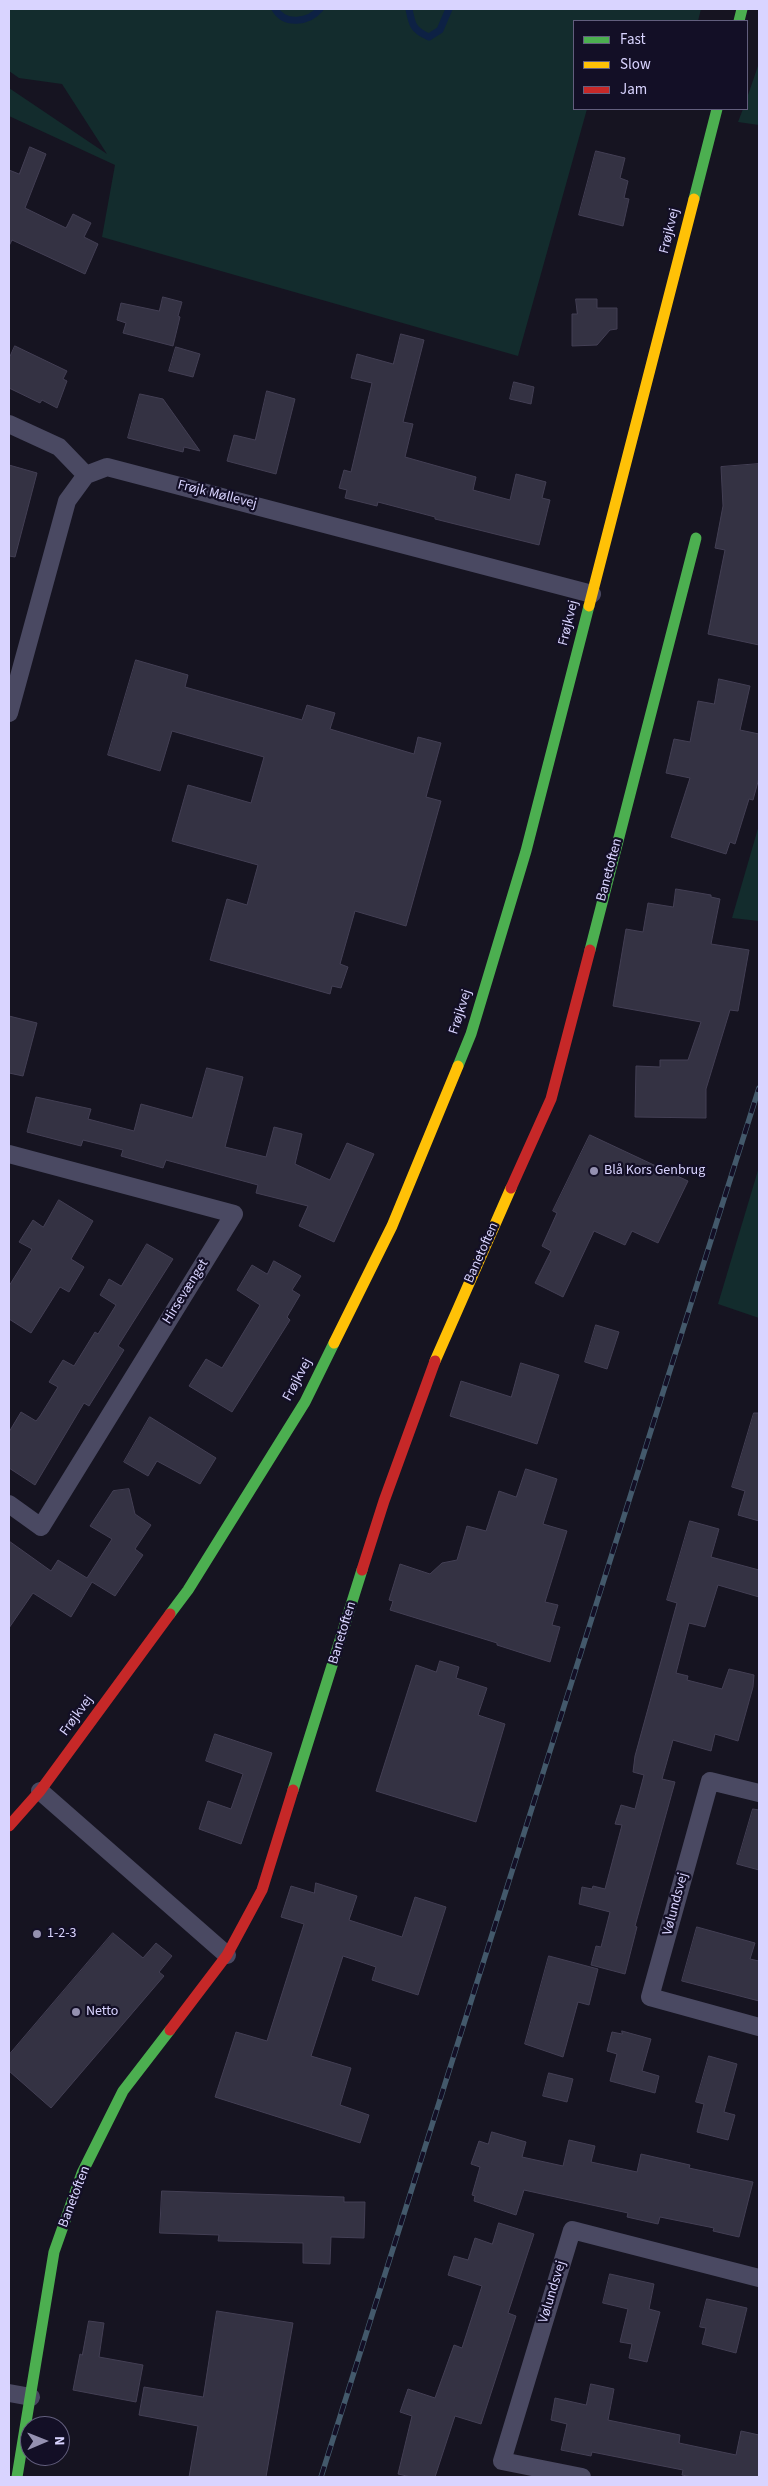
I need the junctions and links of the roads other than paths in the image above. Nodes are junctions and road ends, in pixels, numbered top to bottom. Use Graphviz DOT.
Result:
graph roads {
  1 [pos="717,110"];
  2 [pos="9,424"];
  3 [pos="86,474"];
  4 [pos="696,538"];
  5 [pos="592,594"];
  6 [pos="9,713"];
  7 [pos="12,1161"];
  8 [pos="9,1504"];
  9 [pos="40,1791"];
  10 [pos="759,1793"];
  11 [pos="9,1826"];
  12 [pos="227,1956"];
  13 [pos="759,2027"];
  14 [pos="759,2278"];
  15 [pos="9,2393"];
  16 [pos="31,2397"];
  17 [pos="17,2477"];
  18 [pos="582,2477"];
  1 -- 5 [label="street, Frøjkvej"];
  2 -- 3 [label="street"];
  3 -- 5 [label="street, Frøjk Møllevej"];
  3 -- 6 [label="street"];
  4 -- 12 [label="street, Banetoften"];
  5 -- 9 [label="street, Frøjkvej"];
  7 -- 8 [label="street, Hirsevænget"];
  9 -- 11 [label="street, Frøjkvej"];
  9 -- 12 [label="street"];
  10 -- 13 [label="street, Vølundsvej"];
  12 -- 16 [label="street, Banetoften"];
  14 -- 18 [label="street, Vølundsvej"];
  15 -- 16 [label="street"];
  16 -- 17 [label="street, Banetoften"];
}
